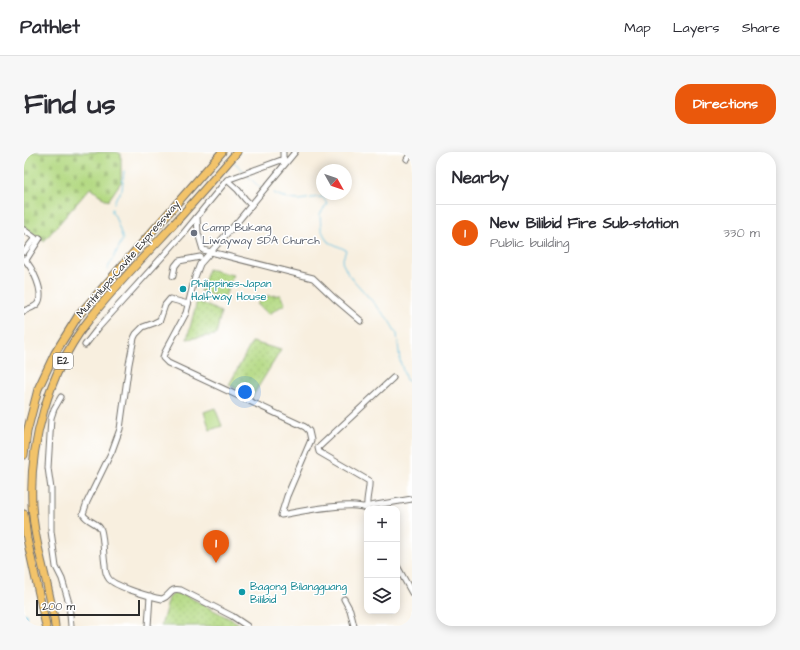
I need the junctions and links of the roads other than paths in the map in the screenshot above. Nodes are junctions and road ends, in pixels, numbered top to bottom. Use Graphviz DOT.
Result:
graph roads {
  1 [pos="222,152"];
  2 [pos="237,152"];
  3 [pos="283,152"];
  4 [pos="295,152"];
  5 [pos="412,152"];
  6 [pos="284,159"];
  7 [pos="407,159"];
  8 [pos="282,167"];
  9 [pos="227,180"];
  10 [pos="251,205"];
  11 [pos="197,214"];
  12 [pos="25,232"];
  13 [pos="40,238"];
  14 [pos="203,250"];
  15 [pos="24,252"];
  16 [pos="211,252"];
  17 [pos="25,259"];
  18 [pos="201,259"];
  19 [pos="173,276"];
  20 [pos="188,304"];
  21 [pos="24,311"];
  22 [pos="361,321"];
  23 [pos="85,345"];
  24 [pos="393,378"];
  25 [pos="61,397"];
  26 [pos="24,455"];
  27 [pos="412,499"];
  28 [pos="366,506"];
  29 [pos="376,506"];
  30 [pos="364,508"];
  31 [pos="24,514"];
  32 [pos="400,571"];
  33 [pos="412,592"];
  34 [pos="150,596"];
  35 [pos="344,599"];
  36 [pos="46,626"];
  37 [pos="55,626"];
  38 [pos="72,626"];
  39 [pos="148,626"];
  40 [pos="247,626"];
  41 [pos="354,626"];
  1 -- 26 [label="highway, Muntinlupa-Cavite Expressway / E2"];
  2 -- 37 [label="highway, Muntinlupa-Cavite Expressway / E2"];
  3 -- 6 [label="street"];
  4 -- 8 [label="street"];
  5 -- 7 [label="street"];
  6 -- 8 [label="street"];
  6 -- 9 [label="street"];
  8 -- 10 [label="street"];
  9 -- 10 [label="street"];
  9 -- 11 [label="street"];
  10 -- 16 [label="street"];
  11 -- 14 [label="street"];
  11 -- 23 [label="street"];
  12 -- 15 [label="street"];
  13 -- 17 [label="street"];
  14 -- 16 [label="street"];
  14 -- 18 [label="street"];
  16 -- 18 [label="street"];
  16 -- 22 [label="street"];
  17 -- 21 [label="street"];
  18 -- 19 [label="street"];
  18 -- 20 [label="street"];
  20 -- 30 [label="street"];
  20 -- 34 [label="street"];
  24 -- 28 [label="street"];
  25 -- 38 [label="street"];
  27 -- 29 [label="street"];
  31 -- 36 [label="highway"];
  32 -- 33 [label="street"];
  34 -- 39 [label="street"];
  34 -- 40 [label="street"];
  35 -- 41 [label="street"];
}
